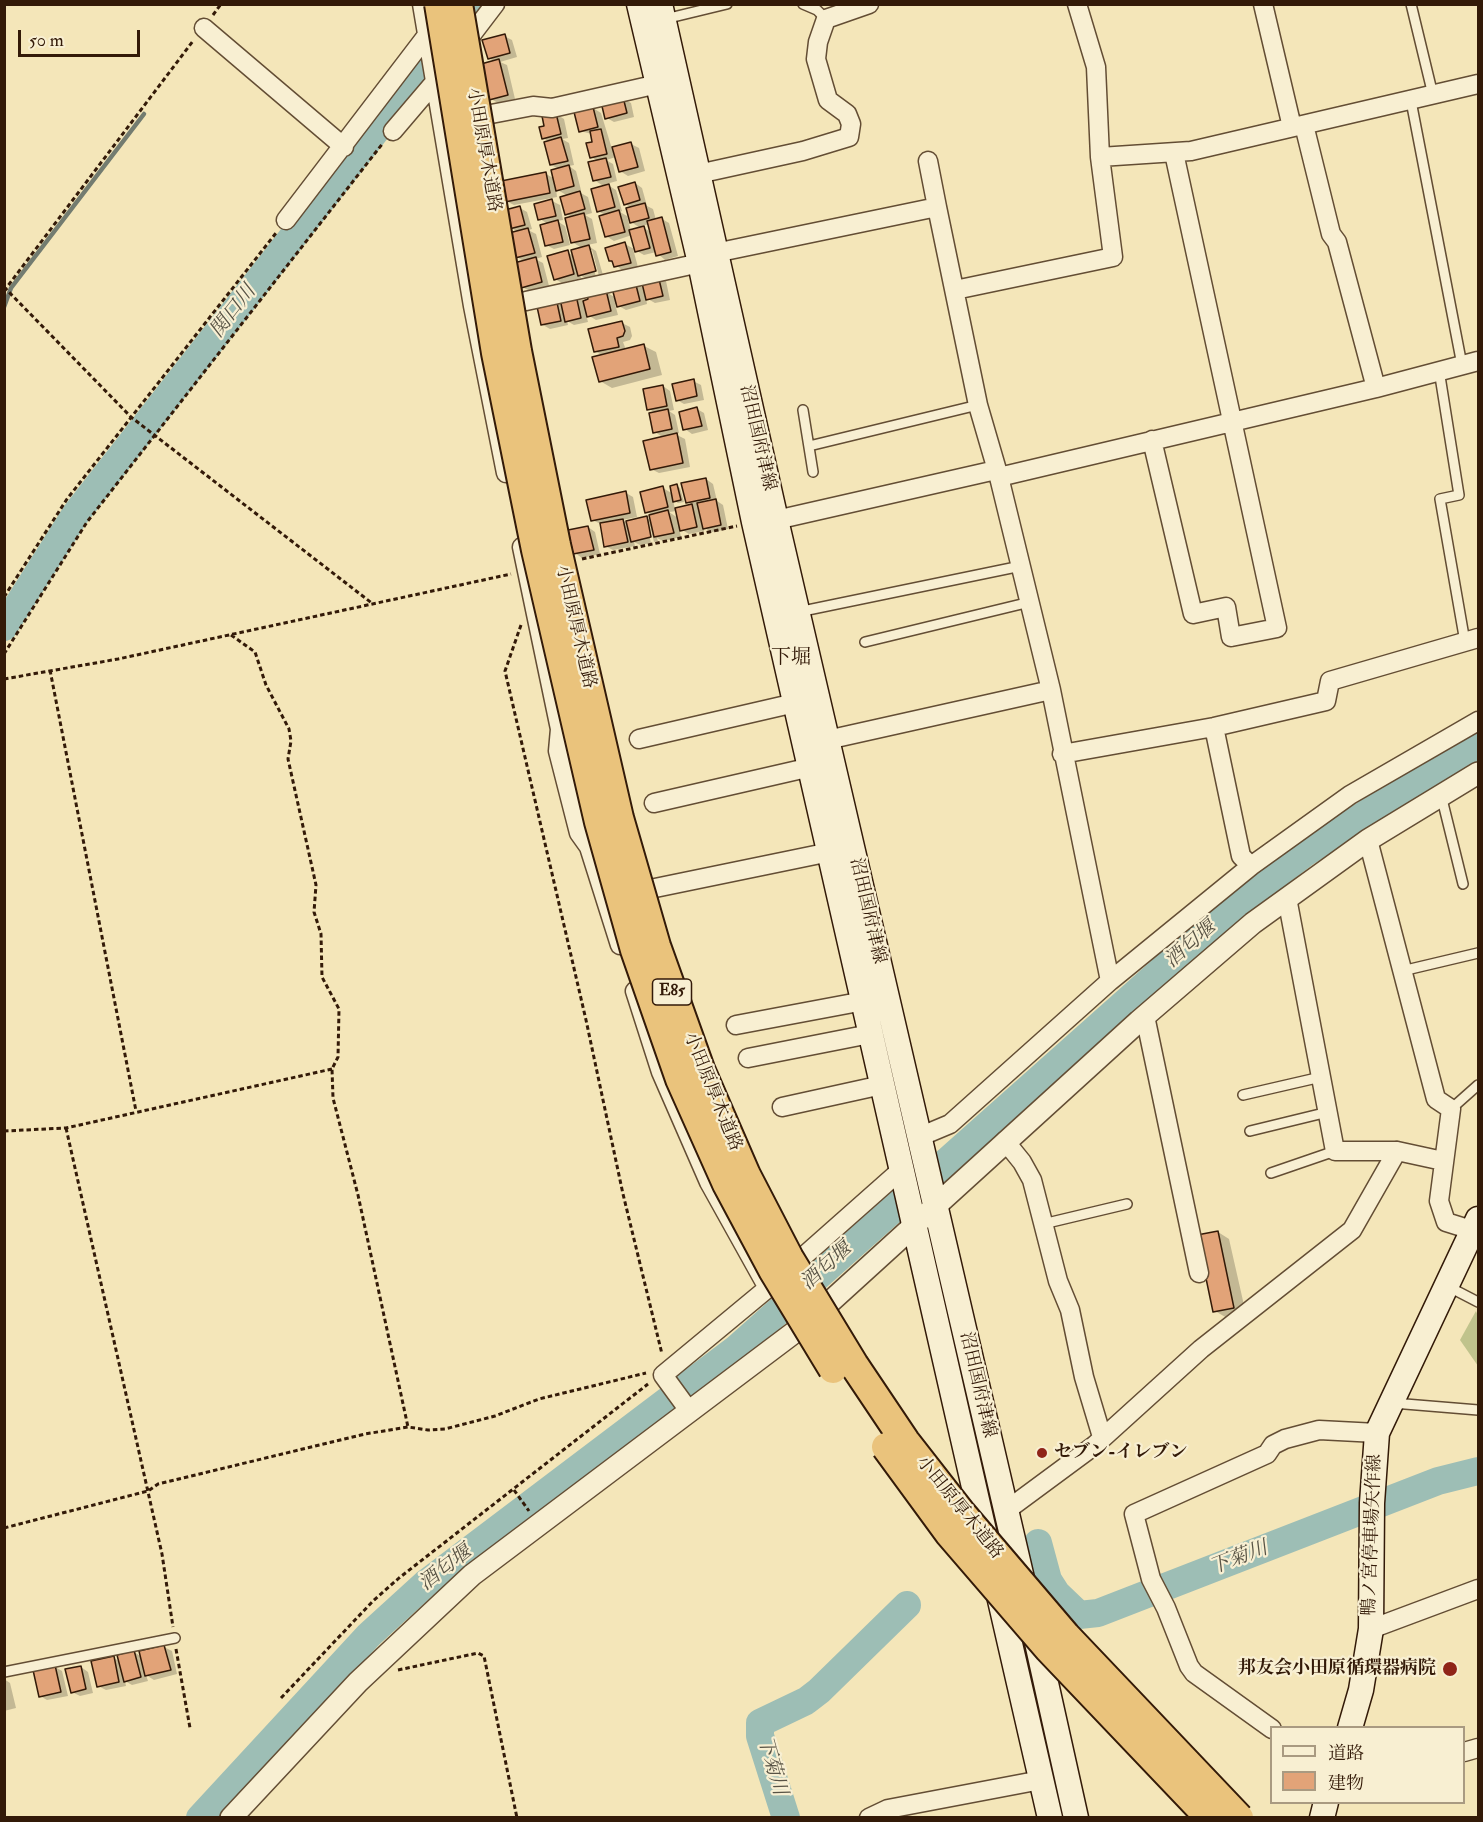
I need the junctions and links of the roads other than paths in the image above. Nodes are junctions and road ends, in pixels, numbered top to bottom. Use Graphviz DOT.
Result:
graph roads {
  1 [pos="422,4"];
  2 [pos="439,4"];
  3 [pos="451,4"];
  4 [pos="459,4"];
  5 [pos="495,4"];
  6 [pos="639,4"];
  7 [pos="727,4"];
  8 [pos="802,4"];
  9 [pos="869,4"];
  10 [pos="1077,4"];
  11 [pos="1263,4"];
  12 [pos="1411,4"];
  13 [pos="662,12"];
  14 [pos="826,19"];
  15 [pos="204,28"];
  16 [pos="426,36"];
  17 [pos="434,80"];
  18 [pos="658,84"];
  19 [pos="1479,84"];
  20 [pos="1433,95"];
  21 [pos="1411,101"];
  22 [pos="491,114"];
  23 [pos="1298,126"];
  24 [pos="393,131"];
  25 [pos="344,147"];
  26 [pos="1174,153"];
  27 [pos="1100,157"];
  28 [pos="928,161"];
  29 [pos="698,174"];
  30 [pos="937,207"];
  31 [pos="286,220"];
  32 [pos="708,258"];
  33 [pos="955,290"];
  34 [pos="526,301"];
  35 [pos="1471,363"];
  36 [pos="1439,370"];
  37 [pos="1376,388"];
  38 [pos="978,405"];
  39 [pos="803,410"];
  40 [pos="1231,422"];
  41 [pos="1152,440"];
  42 [pos="809,446"];
  43 [pos="813,472"];
  44 [pos="998,474"];
  45 [pos="765,521"];
  46 [pos="1021,566"];
  47 [pos="1030,602"];
  48 [pos="798,612"];
  49 [pos="1472,640"];
  50 [pos="865,642"];
  51 [pos="1051,690"];
  52 [pos="795,703"];
  53 [pos="1479,721"];
  54 [pos="1214,727"];
  55 [pos="639,739"];
  56 [pos="827,740"];
  57 [pos="1062,754"];
  58 [pos="811,767"];
  59 [pos="1479,773"];
  60 [pos="1441,795"];
  61 [pos="654,803"];
  62 [pos="1368,840"];
  63 [pos="830,852"];
  64 [pos="1251,866"];
  65 [pos="1463,884"];
  66 [pos="655,888"];
  67 [pos="1287,898"];
  68 [pos="1479,954"];
  69 [pos="1402,971"];
  70 [pos="1110,981"];
  71 [pos="864,1000"];
  72 [pos="1145,1016"];
  73 [pos="736,1025"];
  74 [pos="870,1034"];
  75 [pos="748,1058"];
  76 [pos="1321,1077"];
  77 [pos="882,1085"];
  78 [pos="1479,1085"];
  79 [pos="1243,1095"];
  80 [pos="782,1107"];
  81 [pos="1451,1109"];
  82 [pos="1328,1112"];
  83 [pos="1250,1131"];
  84 [pos="919,1137"];
  85 [pos="1005,1141"];
  86 [pos="1335,1151"];
  87 [pos="1397,1151"];
  88 [pos="1443,1161"];
  89 [pos="1271,1173"];
  90 [pos="902,1175"];
  91 [pos="933,1202"];
  92 [pos="1127,1204"];
  93 [pos="913,1222"];
  94 [pos="1043,1224"];
  95 [pos="1477,1227"];
  96 [pos="1199,1274"];
  97 [pos="1447,1286"];
  98 [pos="768,1288"];
  99 [pos="1479,1302"];
  100 [pos="1391,1403"];
  101 [pos="1479,1410"];
  102 [pos="690,1412"];
  103 [pos="1377,1433"];
  104 [pos="1102,1437"];
  105 [pos="1007,1510"];
  106 [pos="1479,1589"];
  107 [pos="1371,1629"];
  108 [pos="175,1638"];
  109 [pos="4,1672"];
  110 [pos="1351,1726"];
  111 [pos="1270,1728"];
  112 [pos="1041,1780"];
  113 [pos="231,1818"];
  114 [pos="868,1818"];
  115 [pos="1050,1818"];
  116 [pos="1076,1818"];
  117 [pos="1210,1818"];
  118 [pos="1239,1818"];
  1 -- 16 [label="street"];
  2 -- 117 [label="highway, 小田原厚木道路 / E85, bridge"];
  3 -- 16 [label="street"];
  4 -- 118 [label="highway, 小田原厚木道路 / E85, bridge"];
  5 -- 17 [label="street"];
  6 -- 18 [label="main road, 沼田国府津線"];
  7 -- 13 [label="lane"];
  8 -- 14 [label="lane"];
  9 -- 14 [label="street"];
  10 -- 27 [label="street"];
  11 -- 23 [label="street"];
  12 -- 20 [label="lane"];
  13 -- 29 [label="main road, 沼田国府津線"];
  14 -- 29 [label="street"];
  15 -- 25 [label="street"];
  16 -- 17 [label="street"];
  16 -- 25 [label="street"];
  17 -- 24 [label="street"];
  17 -- 98 [label="street"];
  18 -- 22 [label="street"];
  18 -- 32 [label="main road, 沼田国府津線"];
  19 -- 20 [label="street"];
  20 -- 21 [label="street"];
  21 -- 23 [label="street"];
  21 -- 35 [label="lane"];
  23 -- 26 [label="street"];
  23 -- 37 [label="street"];
  25 -- 31 [label="street"];
  26 -- 27 [label="street"];
  26 -- 40 [label="street"];
  27 -- 33 [label="street"];
  28 -- 30 [label="street"];
  29 -- 32 [label="main road, 沼田国府津線"];
  30 -- 32 [label="street"];
  30 -- 33 [label="street"];
  32 -- 34 [label="street"];
  32 -- 45 [label="main road, 沼田国府津線"];
  33 -- 38 [label="street"];
  35 -- 36 [label="street"];
  36 -- 37 [label="street"];
  36 -- 49 [label="lane"];
  37 -- 40 [label="street"];
  38 -- 42 [label="lane"];
  38 -- 44 [label="street"];
  39 -- 42 [label="lane"];
  40 -- 41 [label="street"];
  40 -- 41 [label="street"];
  41 -- 44 [label="street"];
  42 -- 43 [label="lane"];
  44 -- 45 [label="street"];
  44 -- 46 [label="street"];
  45 -- 48 [label="main road, 沼田国府津線"];
  45 -- 52 [label="main road, 沼田国府津線"];
  46 -- 47 [label="street"];
  46 -- 48 [label="lane"];
  47 -- 50 [label="lane"];
  47 -- 51 [label="street"];
  48 -- 56 [label="main road, 沼田国府津線"];
  49 -- 54 [label="street"];
  51 -- 56 [label="street"];
  51 -- 57 [label="street"];
  52 -- 55 [label="street"];
  52 -- 58 [label="main road, 沼田国府津線"];
  53 -- 64 [label="street"];
  54 -- 57 [label="street"];
  54 -- 64 [label="street"];
  56 -- 84 [label="main road, 沼田国府津線"];
  57 -- 70 [label="street"];
  58 -- 61 [label="street"];
  58 -- 63 [label="main road, 沼田国府津線"];
  59 -- 60 [label="street"];
  60 -- 62 [label="street"];
  60 -- 65 [label="lane"];
  62 -- 67 [label="street"];
  62 -- 69 [label="street"];
  63 -- 66 [label="street"];
  63 -- 71 [label="main road, 沼田国府津線"];
  64 -- 70 [label="street"];
  67 -- 72 [label="street"];
  67 -- 76 [label="street"];
  68 -- 69 [label="lane"];
  69 -- 81 [label="street"];
  70 -- 84 [label="street"];
  71 -- 73 [label="street"];
  71 -- 74 [label="main road, 沼田国府津線"];
  72 -- 85 [label="street"];
  72 -- 96 [label="street"];
  74 -- 75 [label="street"];
  74 -- 77 [label="main road, 沼田国府津線"];
  76 -- 79 [label="lane"];
  76 -- 82 [label="street"];
  77 -- 80 [label="street"];
  77 -- 90 [label="main road, 沼田国府津線"];
  78 -- 81 [label="lane"];
  81 -- 88 [label="street"];
  82 -- 83 [label="lane"];
  82 -- 86 [label="street"];
  84 -- 91 [label="main road, 沼田国府津線"];
  85 -- 91 [label="street"];
  85 -- 94 [label="street"];
  86 -- 87 [label="street"];
  86 -- 89 [label="lane"];
  87 -- 88 [label="street"];
  87 -- 104 [label="street"];
  88 -- 95 [label="street"];
  90 -- 93 [label="main road, 沼田国府津線"];
  90 -- 98 [label="street"];
  91 -- 93 [label="street"];
  91 -- 105 [label="main road, 沼田国府津線"];
  92 -- 94 [label="lane"];
  93 -- 102 [label="street"];
  93 -- 112 [label="main road, 沼田国府津線"];
  94 -- 104 [label="street"];
  95 -- 97 [label="main road, 鴨ノ宮停車場矢作線"];
  97 -- 99 [label="lane"];
  97 -- 100 [label="main road, 鴨ノ宮停車場矢作線"];
  98 -- 102 [label="street"];
  100 -- 101 [label="lane"];
  100 -- 103 [label="main road, 鴨ノ宮停車場矢作線"];
  102 -- 113 [label="street"];
  103 -- 107 [label="main road, 鴨ノ宮停車場矢作線"];
  103 -- 111 [label="street"];
  104 -- 105 [label="street"];
  105 -- 116 [label="main road, 沼田国府津線"];
  106 -- 107 [label="street"];
  107 -- 110 [label="main road, 鴨ノ宮停車場矢作線"];
  108 -- 109 [label="lane"];
  112 -- 114 [label="street"];
  112 -- 115 [label="main road, 沼田国府津線"];
}
